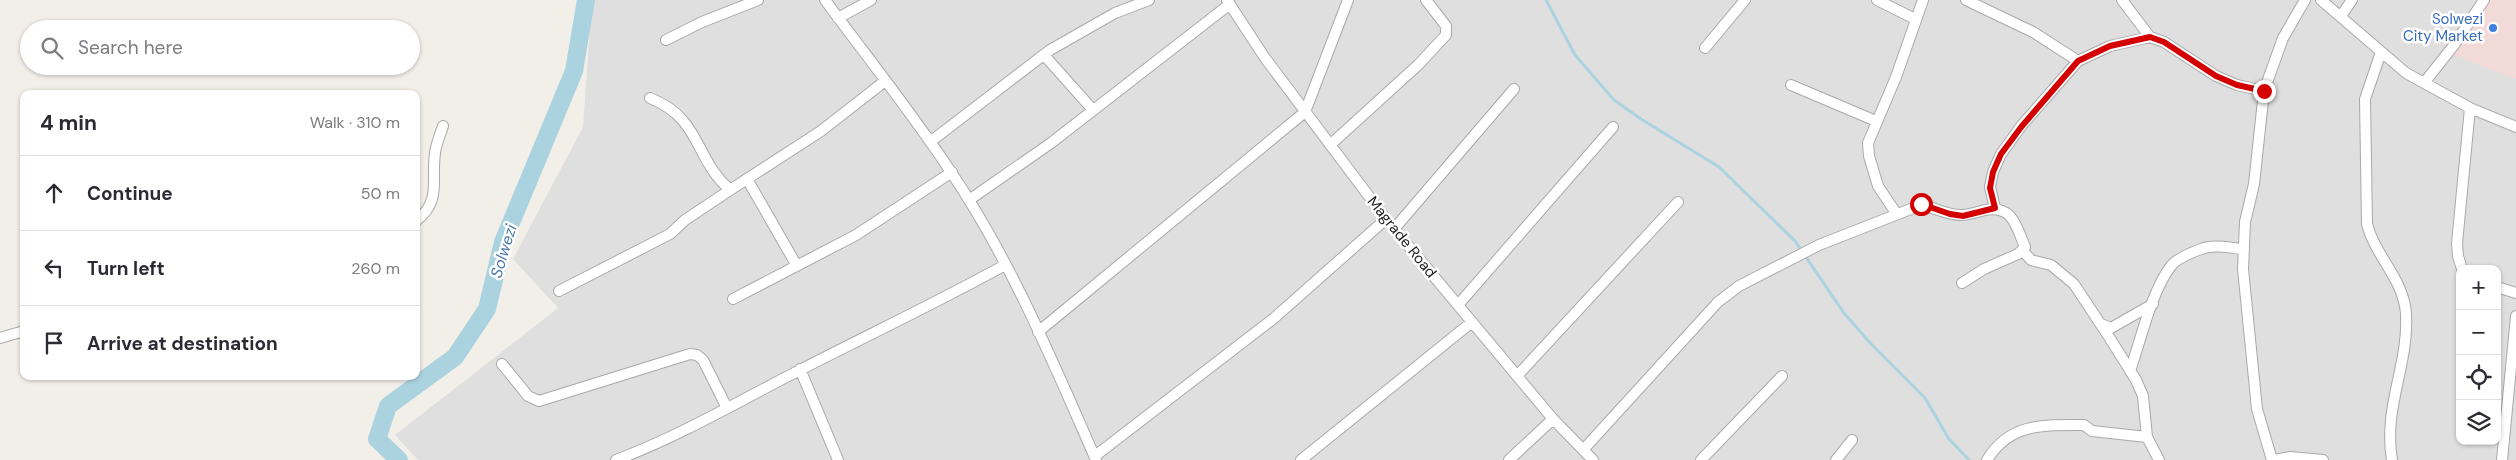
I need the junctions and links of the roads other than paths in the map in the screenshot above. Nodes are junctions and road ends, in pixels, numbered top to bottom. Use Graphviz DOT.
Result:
graph roads {
  1 [pos="758,0"];
  2 [pos="825,0"];
  3 [pos="871,0"];
  4 [pos="1149,0"];
  5 [pos="1348,0"];
  6 [pos="1426,0"];
  7 [pos="1745,0"];
  8 [pos="1877,0"];
  9 [pos="1924,0"];
  10 [pos="1966,0"];
  11 [pos="2122,0"];
  12 [pos="2305,0"];
  13 [pos="2321,0"];
  14 [pos="2352,0"];
  15 [pos="2484,0"];
  16 [pos="1229,2"];
  17 [pos="2341,16"];
  18 [pos="838,18"];
  19 [pos="1915,19"];
  20 [pos="2150,37"];
  21 [pos="666,40"];
  22 [pos="1705,48"];
  23 [pos="2381,52"];
  24 [pos="1044,55"];
  25 [pos="2078,61"];
  26 [pos="884,81"];
  27 [pos="2424,83"];
  28 [pos="1791,85"];
  29 [pos="1514,89"];
  30 [pos="2264,91"];
  31 [pos="650,98"];
  32 [pos="2470,108"];
  33 [pos="1093,110"];
  34 [pos="1305,112"];
  35 [pos="1876,121"];
  36 [pos="443,126"];
  37 [pos="1613,127"];
  38 [pos="2516,127"];
  39 [pos="930,142"];
  40 [pos="1330,146"];
  41 [pos="952,172"];
  42 [pos="747,179"];
  43 [pos="730,190"];
  44 [pos="969,200"];
  45 [pos="1678,202"];
  46 [pos="1995,208"];
  47 [pos="1896,213"];
  48 [pos="420,218"];
  49 [pos="1386,219"];
  50 [pos="1394,229"];
  51 [pos="2244,249"];
  52 [pos="2022,250"];
  53 [pos="1006,265"];
  54 [pos="2461,265"];
  55 [pos="797,266"];
  56 [pos="1962,282"];
  57 [pos="2501,288"];
  58 [pos="559,291"];
  59 [pos="2516,293"];
  60 [pos="733,299"];
  61 [pos="2153,304"];
  62 [pos="1458,305"];
  63 [pos="2516,316"];
  64 [pos="1472,322"];
  65 [pos="2100,324"];
  66 [pos="1038,332"];
  67 [pos="20,333"];
  68 [pos="0,338"];
  69 [pos="502,364"];
  70 [pos="800,369"];
  71 [pos="2130,371"];
  72 [pos="1517,376"];
  73 [pos="1782,376"];
  74 [pos="727,408"];
  75 [pos="1552,419"];
  76 [pos="2147,437"];
  77 [pos="1852,440"];
  78 [pos="1583,450"];
  79 [pos="1096,458"];
  80 [pos="616,460"];
  81 [pos="838,460"];
  82 [pos="1301,460"];
  83 [pos="1509,460"];
  84 [pos="1593,460"];
  85 [pos="1701,460"];
  86 [pos="1836,460"];
  87 [pos="1987,460"];
  88 [pos="2159,460"];
  89 [pos="2274,460"];
  90 [pos="2323,460"];
  91 [pos="2392,460"];
  92 [pos="2502,460"];
  1 -- 21 [label="street"];
  2 -- 18 [label="street"];
  3 -- 18 [label="street"];
  4 -- 24 [label="street"];
  5 -- 34 [label="street"];
  6 -- 40 [label="street"];
  7 -- 22 [label="street"];
  8 -- 19 [label="street"];
  9 -- 19 [label="street"];
  10 -- 25 [label="street"];
  11 -- 20 [label="street"];
  12 -- 30 [label="street"];
  13 -- 17 [label="street"];
  14 -- 17 [label="street"];
  15 -- 27 [label="street"];
  16 -- 33 [label="street"];
  16 -- 34 [label="street, Magrade Road"];
  17 -- 23 [label="street"];
  18 -- 26 [label="street"];
  19 -- 35 [label="street"];
  20 -- 25 [label="street"];
  20 -- 30 [label="street"];
  23 -- 27 [label="street"];
  23 -- 91 [label="street"];
  24 -- 33 [label="street"];
  24 -- 39 [label="street"];
  25 -- 46 [label="street"];
  26 -- 39 [label="street"];
  26 -- 42 [label="street"];
  27 -- 32 [label="street"];
  28 -- 35 [label="street"];
  29 -- 50 [label="street"];
  30 -- 51 [label="street"];
  31 -- 43 [label="street"];
  32 -- 38 [label="street"];
  32 -- 54 [label="street"];
  33 -- 44 [label="street"];
  34 -- 40 [label="street, Magrade Road"];
  34 -- 66 [label="street"];
  35 -- 47 [label="street"];
  36 -- 48 [label="street"];
  37 -- 62 [label="street"];
  39 -- 41 [label="street"];
  40 -- 49 [label="street, Magrade Road"];
  41 -- 44 [label="street"];
  41 -- 55 [label="street"];
  42 -- 43 [label="street"];
  42 -- 55 [label="street"];
  43 -- 58 [label="street"];
  44 -- 53 [label="street"];
  45 -- 72 [label="street"];
  46 -- 47 [label="street"];
  46 -- 52 [label="street"];
  47 -- 78 [label="street"];
  49 -- 50 [label="street, Magrade Road"];
  49 -- 79 [label="street"];
  50 -- 62 [label="street, Magrade Road"];
  51 -- 61 [label="street"];
  51 -- 89 [label="street"];
  52 -- 56 [label="street"];
  52 -- 65 [label="street"];
  53 -- 66 [label="street"];
  53 -- 70 [label="street"];
  55 -- 60 [label="street"];
  57 -- 59 [label="street"];
  61 -- 65 [label="street"];
  61 -- 71 [label="street"];
  62 -- 64 [label="street, Magrade Road"];
  63 -- 92 [label="street"];
  64 -- 72 [label="street, Magrade Road"];
  64 -- 82 [label="street"];
  65 -- 71 [label="street"];
  66 -- 79 [label="street"];
  67 -- 68 [label="street"];
  69 -- 74 [label="street"];
  70 -- 74 [label="street"];
  70 -- 81 [label="street"];
  71 -- 76 [label="street"];
  72 -- 75 [label="street, Magrade Road"];
  73 -- 85 [label="street"];
  74 -- 80 [label="street"];
  75 -- 78 [label="street, Magrade Road"];
  75 -- 83 [label="street"];
  76 -- 87 [label="street"];
  76 -- 88 [label="street"];
  77 -- 86 [label="street"];
  78 -- 84 [label="street, Magrade Road"];
  89 -- 90 [label="street"];
}
